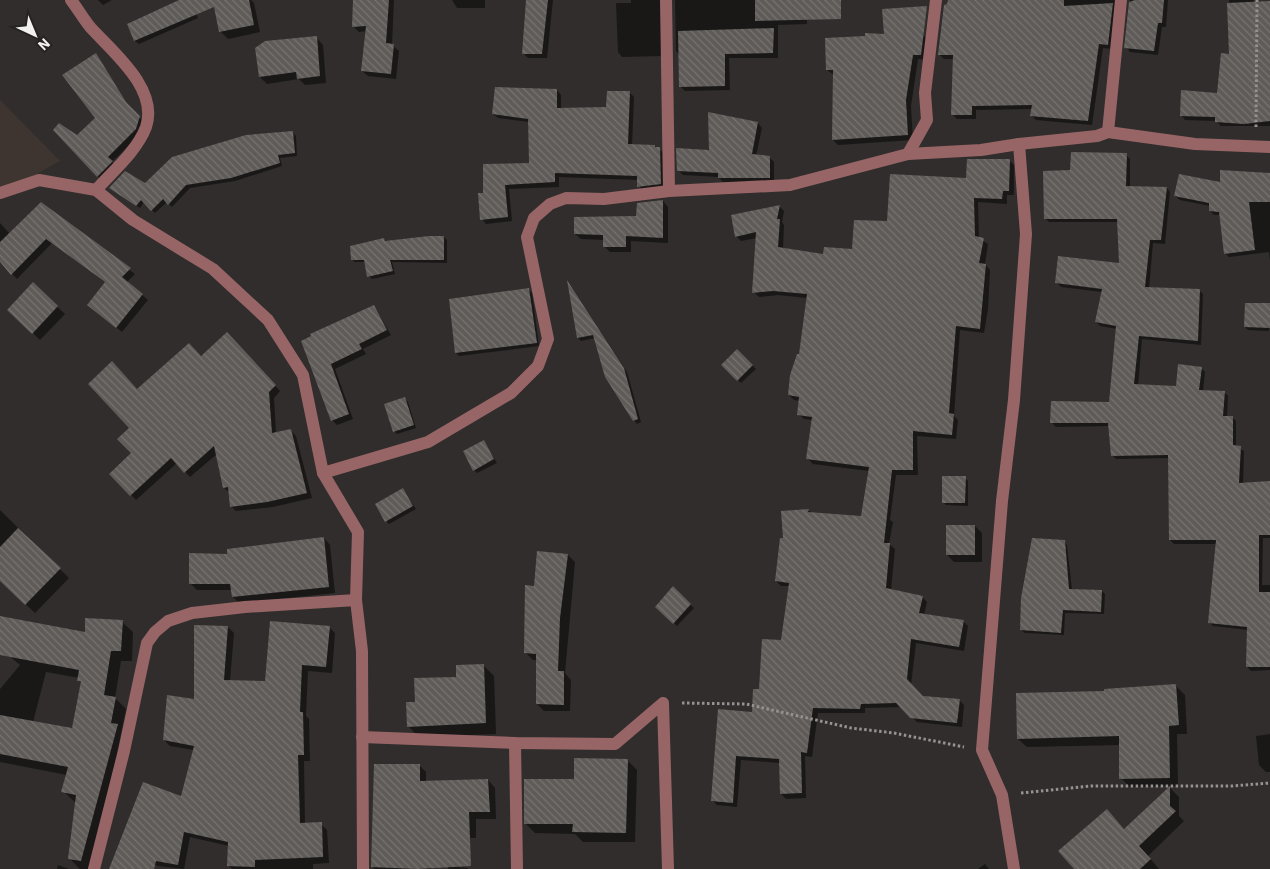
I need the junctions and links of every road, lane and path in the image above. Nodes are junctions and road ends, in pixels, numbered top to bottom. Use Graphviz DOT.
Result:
graph roads {
  1 [pos="71,0"];
  2 [pos="666,0"];
  3 [pos="936,0"];
  4 [pos="1121,0"];
  5 [pos="1256,0"];
  6 [pos="1108,132"];
  7 [pos="1019,144"];
  8 [pos="1256,146"];
  9 [pos="1270,147"];
  10 [pos="908,154"];
  11 [pos="96,190"];
  12 [pos="669,191"];
  13 [pos="0,193"];
  14 [pos="323,473"];
  15 [pos="356,600"];
  16 [pos="663,703"];
  17 [pos="362,737"];
  18 [pos="515,743"];
  19 [pos="982,750"];
  20 [pos="1270,783"];
  21 [pos="1002,794"];
  22 [pos="94,869"];
  23 [pos="363,869"];
  24 [pos="517,869"];
  25 [pos="668,869"];
  26 [pos="1014,869"];
  1 -- 11 [label="street"];
  2 -- 12 [label="street"];
  3 -- 10 [label="street"];
  4 -- 6 [label="street"];
  5 -- 8 [label="path"];
  6 -- 7 [label="street"];
  6 -- 8 [label="street"];
  7 -- 10 [label="street"];
  7 -- 19 [label="street"];
  8 -- 9 [label="street"];
  10 -- 12 [label="street"];
  11 -- 13 [label="street"];
  11 -- 14 [label="street"];
  12 -- 14 [label="street"];
  14 -- 15 [label="street"];
  15 -- 17 [label="street"];
  15 -- 22 [label="street"];
  16 -- 18 [label="street"];
  16 -- 19 [label="path"];
  16 -- 25 [label="street"];
  17 -- 18 [label="street"];
  17 -- 23 [label="street"];
  18 -- 24 [label="street"];
  19 -- 21 [label="street"];
  20 -- 21 [label="path"];
  21 -- 26 [label="street"];
}
